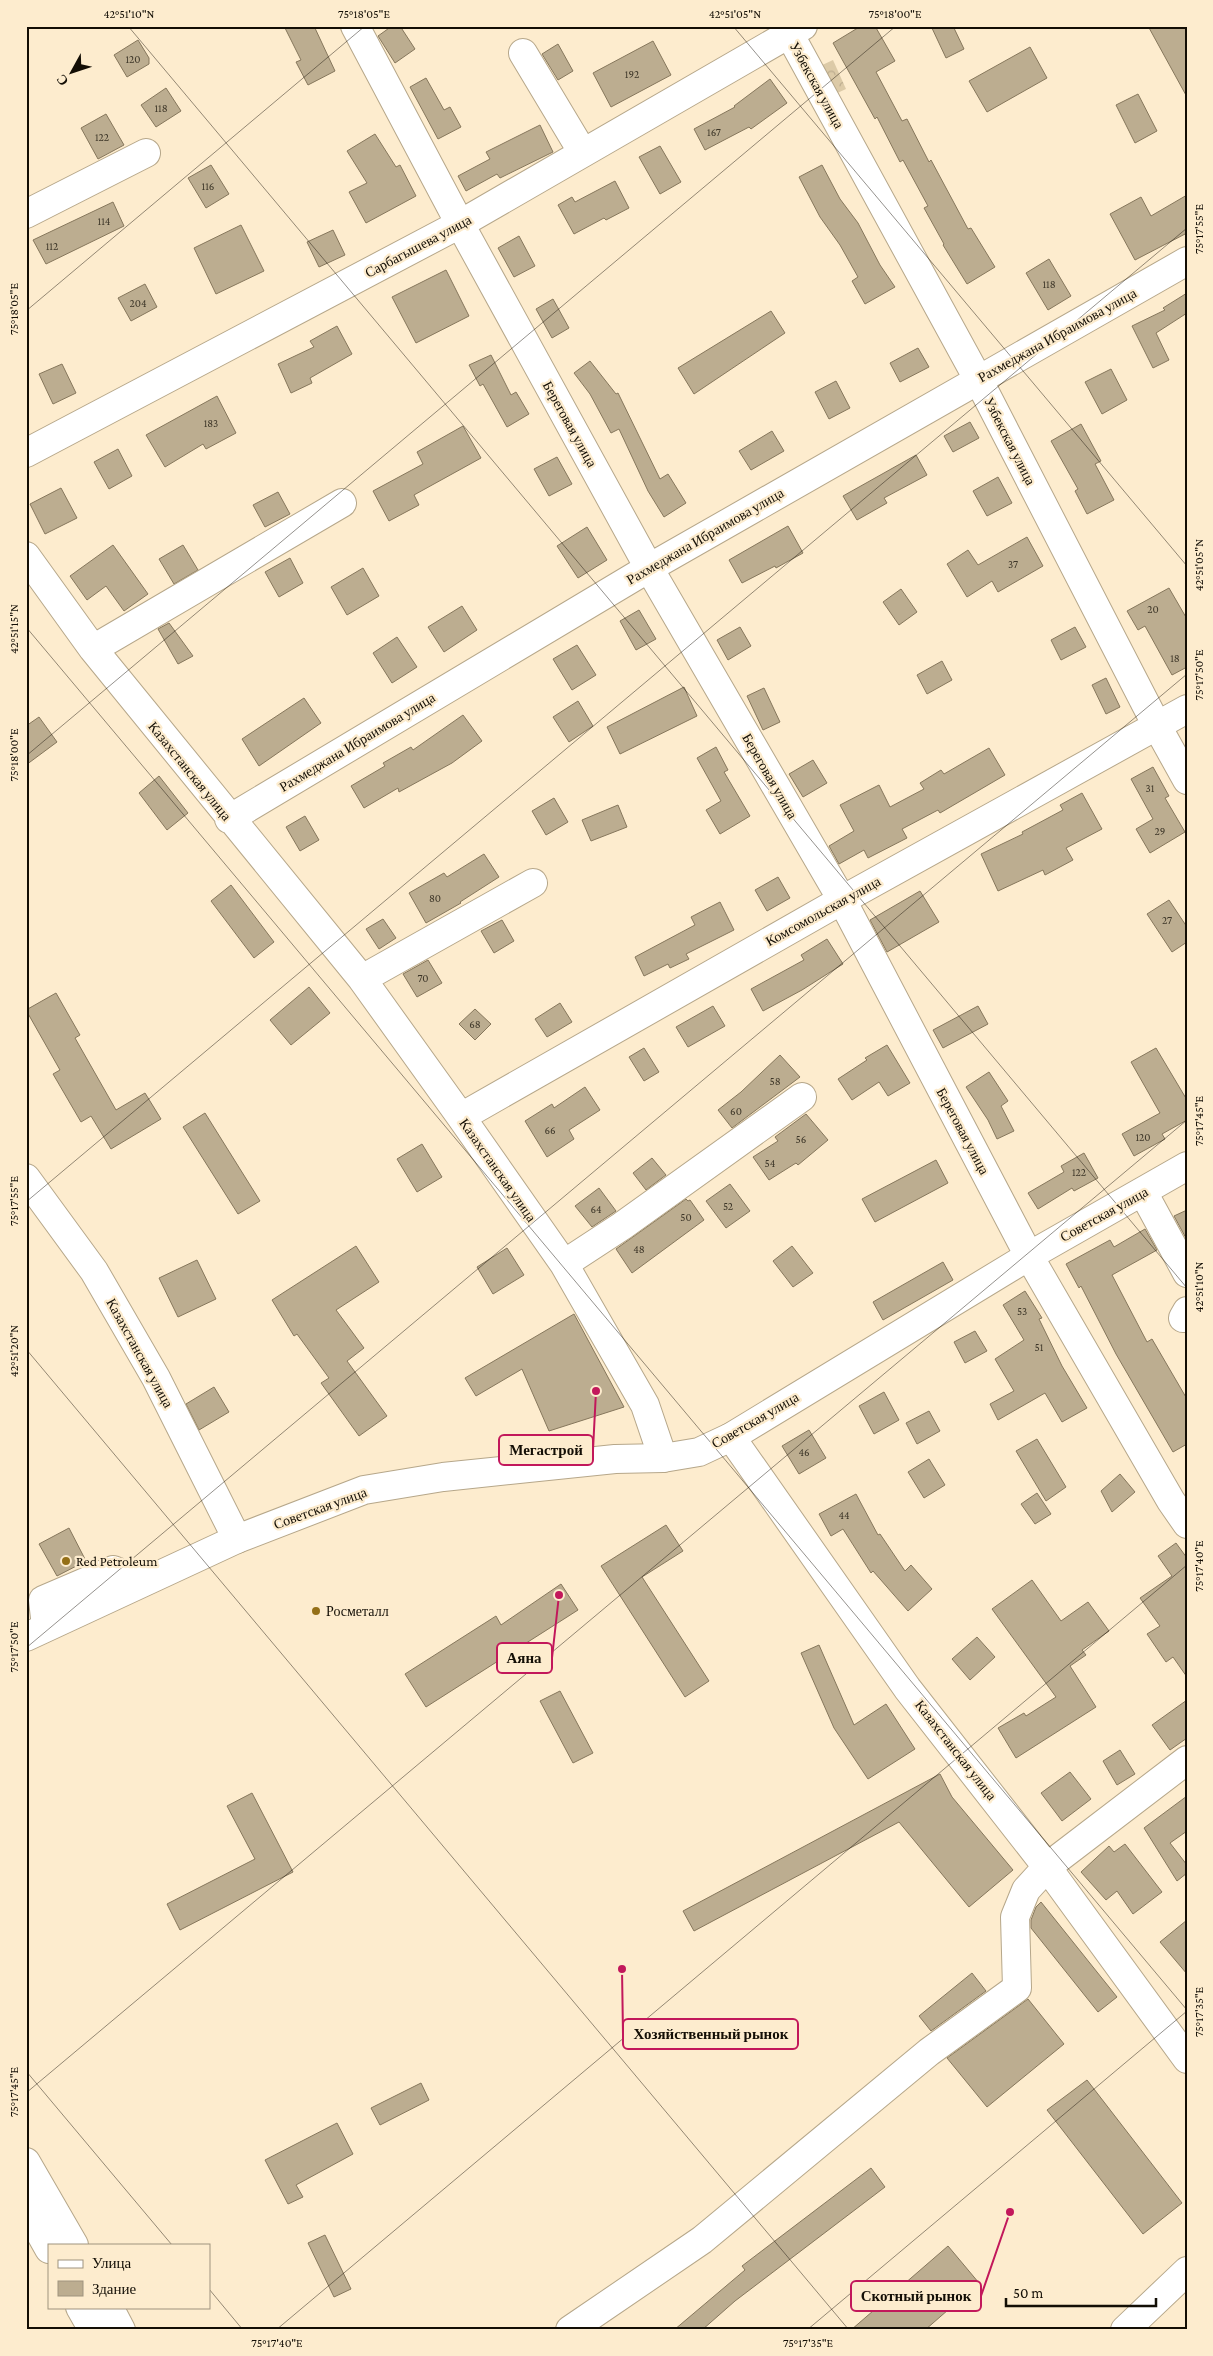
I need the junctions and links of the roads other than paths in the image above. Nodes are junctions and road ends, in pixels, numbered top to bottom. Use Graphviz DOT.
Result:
graph roads {
  1 [pos="355,26"];
  2 [pos="792,29"];
  3 [pos="523,53"];
  4 [pos="146,153"];
  5 [pos="583,153"];
  6 [pos="26,214"];
  7 [pos="460,224"];
  8 [pos="1187,262"];
  9 [pos="978,379"];
  10 [pos="26,453"];
  11 [pos="342,503"];
  12 [pos="26,556"];
  13 [pos="649,568"];
  14 [pos="92,649"];
  15 [pos="1187,709"];
  16 [pos="1157,726"];
  17 [pos="1187,780"];
  18 [pos="229,818"];
  19 [pos="533,883"];
  20 [pos="842,900"];
  21 [pos="362,979"];
  22 [pos="802,1097"];
  23 [pos="461,1117"];
  24 [pos="1187,1166"];
  25 [pos="26,1178"];
  26 [pos="1143,1192"];
  27 [pos="1029,1256"];
  28 [pos="564,1264"];
  29 [pos="1187,1273"];
  30 [pos="731,1437"];
  31 [pos="663,1458"];
  32 [pos="1187,1524"];
  33 [pos="237,1539"];
  34 [pos="36,1632"];
  35 [pos="1187,1760"];
  36 [pos="1047,1867"];
  37 [pos="1187,2059"];
  38 [pos="26,2162"];
  39 [pos="26,2208"];
  40 [pos="73,2244"];
  41 [pos="48,2247"];
  42 [pos="1187,2271"];
  43 [pos="81,2308"];
  44 [pos="110,2308"];
  45 [pos="93,2330"];
  46 [pos="121,2330"];
  47 [pos="570,2330"];
  48 [pos="1125,2330"];
  1 -- 7 [label="main road, Береговая улица"];
  2 -- 5 [label="main road, Сарбагышева улица"];
  2 -- 9 [label="main road, Узбекская улица"];
  3 -- 5 [label="main road"];
  4 -- 6 [label="main road"];
  5 -- 7 [label="main road, Сарбагышева улица"];
  7 -- 10 [label="main road, Сарбагышева улица"];
  7 -- 13 [label="main road, Береговая улица"];
  8 -- 9 [label="main road, Рахмеджана Ибраимова улица"];
  9 -- 13 [label="main road, Рахмеджана Ибраимова улица"];
  9 -- 16 [label="main road, Узбекская улица"];
  11 -- 14 [label="main road"];
  12 -- 14 [label="main road, Казахстанская улица"];
  13 -- 18 [label="main road, Рахмеджана Ибраимова улица"];
  13 -- 20 [label="main road, Береговая улица"];
  14 -- 18 [label="main road, Казахстанская улица"];
  15 -- 16 [label="main road, Комсомольская улица"];
  16 -- 17 [label="main road, Узбекская улица"];
  16 -- 20 [label="main road, Комсомольская улица"];
  18 -- 21 [label="main road, Казахстанская улица"];
  19 -- 21 [label="main road"];
  20 -- 23 [label="main road, Комсомольская улица"];
  20 -- 27 [label="main road, Береговая улица"];
  21 -- 23 [label="main road, Казахстанская улица"];
  22 -- 28 [label="main road"];
  23 -- 28 [label="main road, Казахстанская улица"];
  24 -- 26 [label="main road, Советская улица"];
  25 -- 33 [label="main road, Казахстанская улица"];
  26 -- 27 [label="main road, Советская улица"];
  26 -- 29 [label="main road"];
  27 -- 30 [label="main road, Советская улица"];
  27 -- 32 [label="main road, Береговая улица"];
  28 -- 31 [label="main road, Казахстанская улица"];
  30 -- 31 [label="main road, Советская улица"];
  30 -- 36 [label="main road, Казахстанская улица"];
  31 -- 33 [label="main road, Советская улица"];
  33 -- 34 [label="main road, Советская улица"];
  35 -- 36 [label="main road"];
  36 -- 37 [label="main road, Казахстанская улица"];
  36 -- 47 [label="main road"];
  38 -- 40 [label="main road"];
  39 -- 41 [label="main road"];
  42 -- 48 [label="main road"];
  43 -- 45 [label="main road"];
  44 -- 46 [label="main road"];
}
